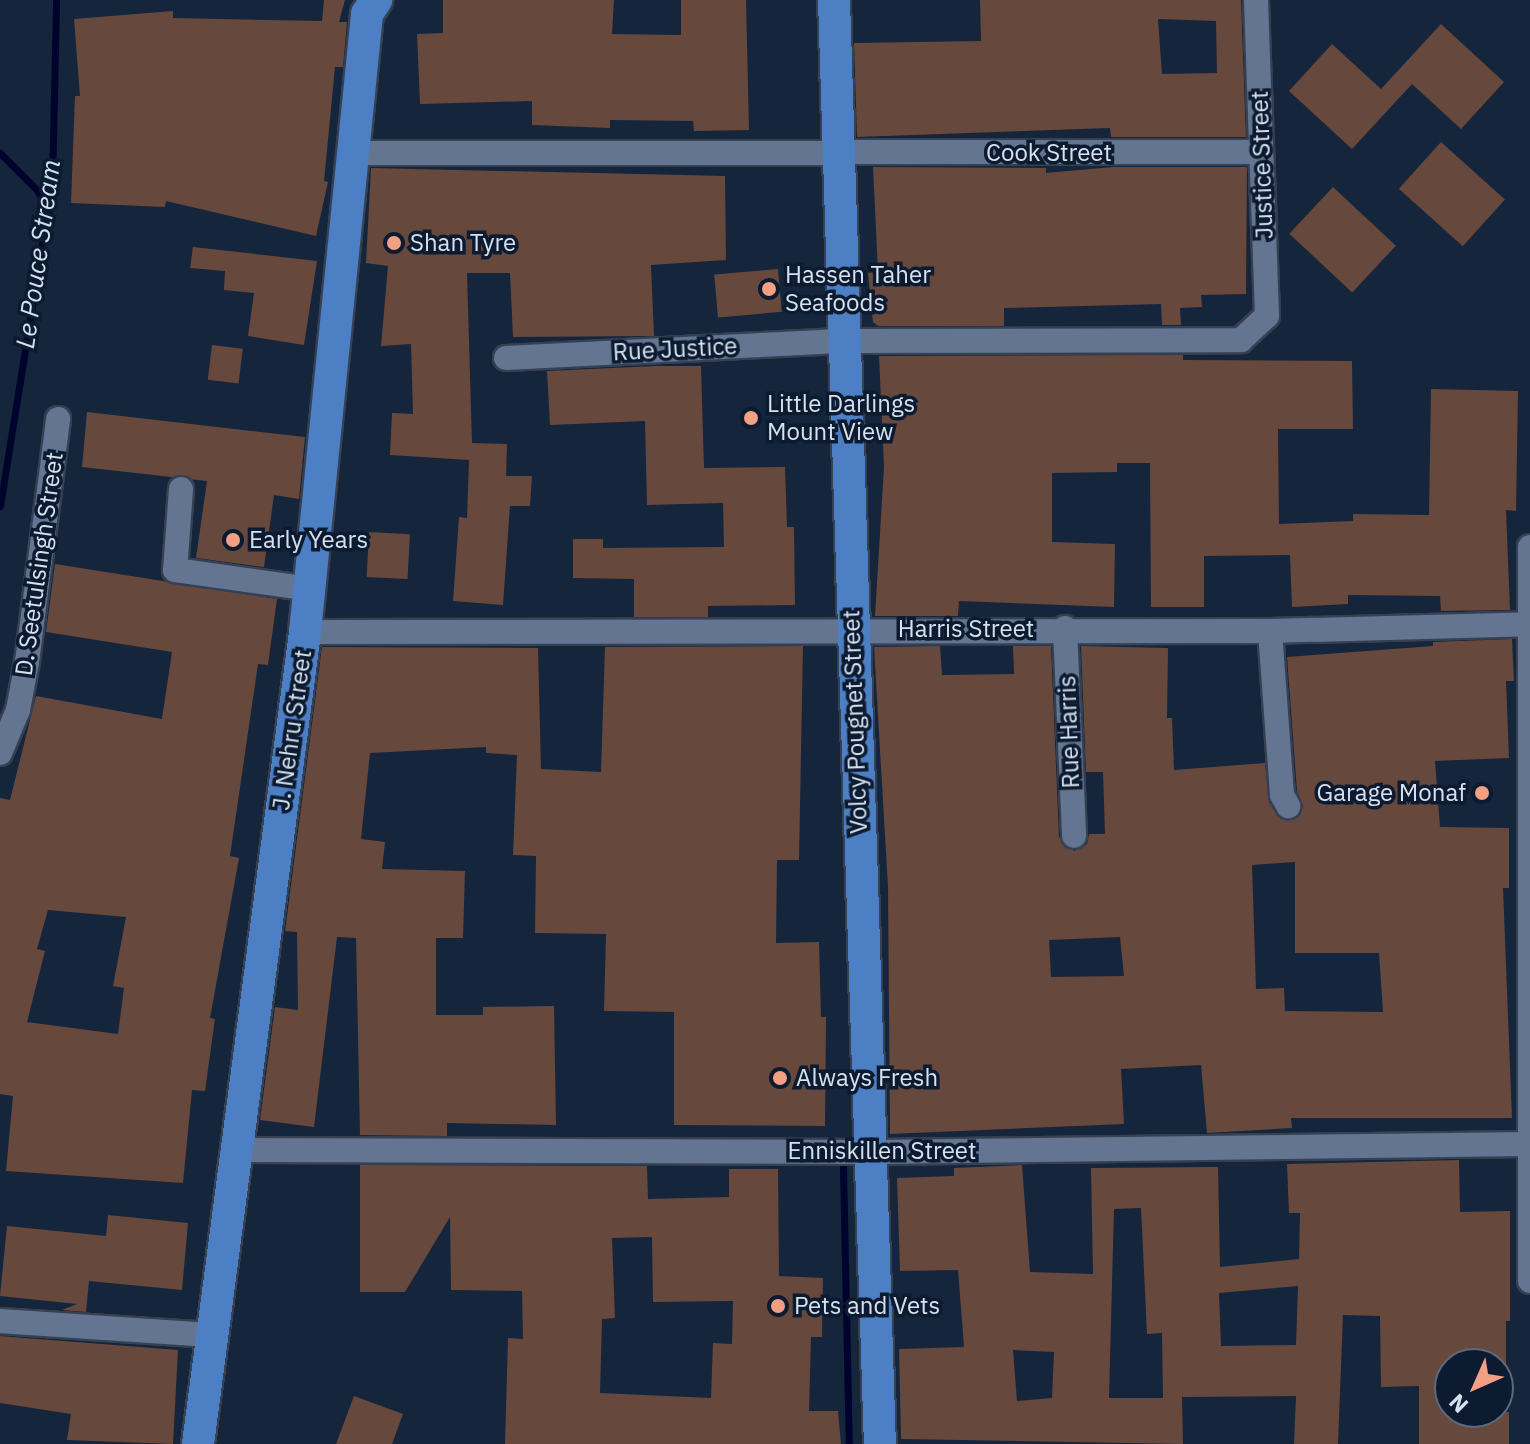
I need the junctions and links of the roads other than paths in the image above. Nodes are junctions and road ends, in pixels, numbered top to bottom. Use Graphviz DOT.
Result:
graph roads {
  1 [pos="834,0"];
  2 [pos="1256,0"];
  3 [pos="371,5"];
  4 [pos="1260,152"];
  5 [pos="354,153"];
  6 [pos="837,155"];
  7 [pos="845,341"];
  8 [pos="506,358"];
  9 [pos="58,419"];
  10 [pos="181,489"];
  11 [pos="1530,547"];
  12 [pos="310,589"];
  13 [pos="1528,624"];
  14 [pos="1065,628"];
  15 [pos="850,630"];
  16 [pos="1270,631"];
  17 [pos="305,632"];
  18 [pos="9,708"];
  19 [pos="0,753"];
  20 [pos="1288,806"];
  21 [pos="1074,836"];
  22 [pos="1528,1140"];
  23 [pos="235,1150"];
  24 [pos="874,1152"];
  25 [pos="1530,1281"];
  26 [pos="0,1321"];
  27 [pos="210,1335"];
  28 [pos="198,1444"];
  29 [pos="880,1444"];
  1 -- 6 [label="main road, Volcy Pougnet Street"];
  2 -- 4 [label="street, Justice Street"];
  3 -- 5 [label="main road, J. Nehru Street"];
  4 -- 6 [label="street, Cook Street"];
  4 -- 7 [label="street, Justice Street"];
  5 -- 6 [label="street, Cook Street"];
  5 -- 12 [label="main road, J. Nehru Street"];
  6 -- 7 [label="main road, Volcy Pougnet Street"];
  7 -- 8 [label="street, Rue Justice"];
  7 -- 15 [label="main road, Volcy Pougnet Street"];
  9 -- 18 [label="street, D. Seetulsingh Street"];
  10 -- 12 [label="street"];
  11 -- 13 [label="street"];
  12 -- 17 [label="main road, J. Nehru Street"];
  13 -- 16 [label="street, Harris Street"];
  13 -- 22 [label="street"];
  14 -- 15 [label="street, Harris Street"];
  14 -- 16 [label="street, Harris Street"];
  14 -- 21 [label="street, Rue Harris"];
  15 -- 17 [label="street, Harris Street"];
  15 -- 24 [label="main road, Volcy Pougnet Street"];
  16 -- 20 [label="street"];
  17 -- 23 [label="main road, J. Nehru Street"];
  18 -- 19 [label="street, D. Seetulsingh Street"];
  22 -- 24 [label="street, Enniskillen Street"];
  22 -- 25 [label="street"];
  23 -- 24 [label="street, Enniskillen Street"];
  23 -- 27 [label="main road, J. Nehru Street"];
  24 -- 29 [label="main road, Volcy Pougnet Street"];
  26 -- 27 [label="street"];
  27 -- 28 [label="main road, J. Nehru Street"];
}
